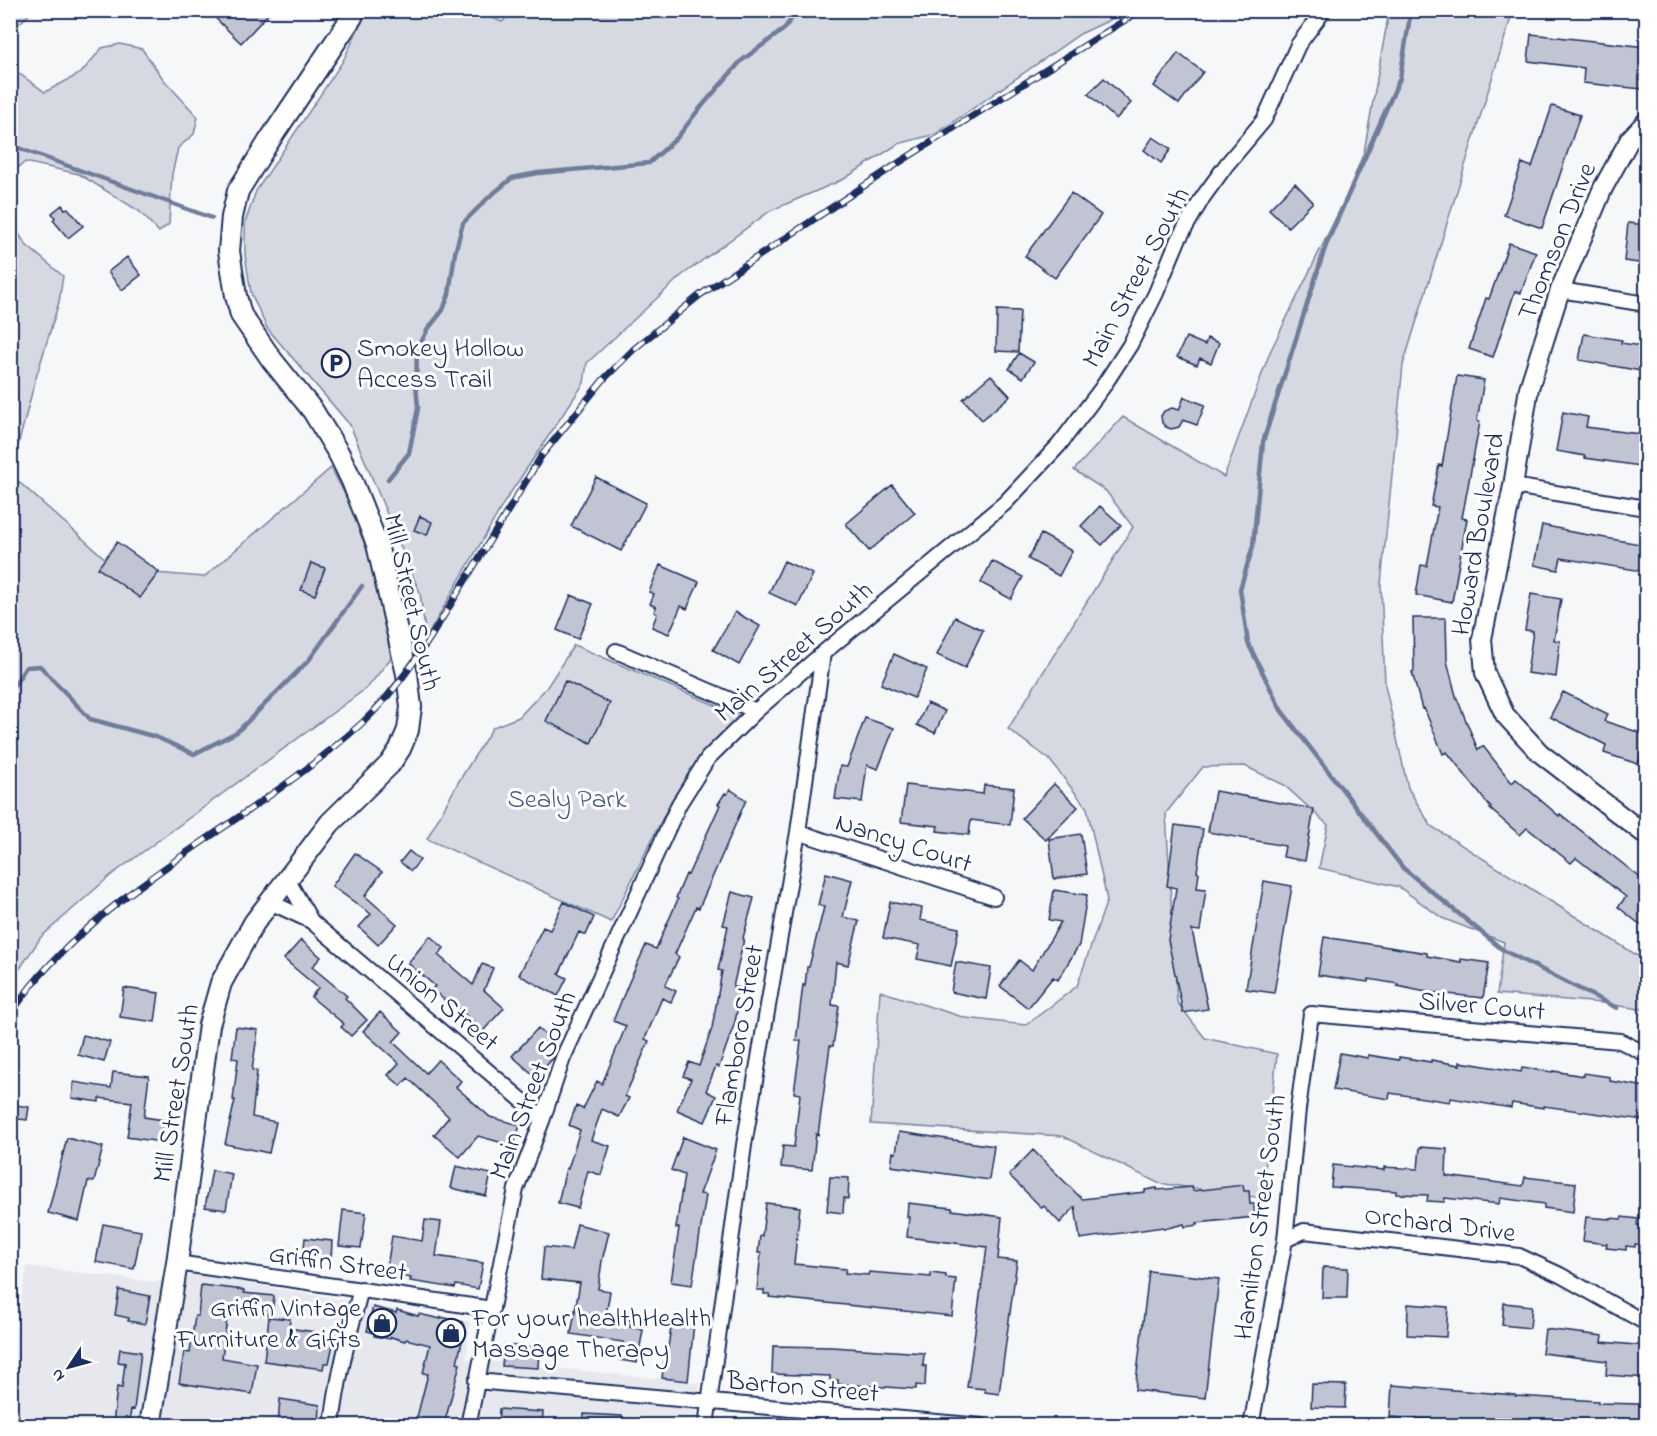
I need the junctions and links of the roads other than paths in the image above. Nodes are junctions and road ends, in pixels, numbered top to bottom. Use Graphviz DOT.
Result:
graph roads {
  1 [pos="354,10"];
  2 [pos="1324,10"];
  3 [pos="1647,122"];
  4 [pos="1560,290"];
  5 [pos="1647,304"];
  6 [pos="1529,388"];
  7 [pos="1513,486"];
  8 [pos="1647,508"];
  9 [pos="616,651"];
  10 [pos="823,653"];
  11 [pos="756,711"];
  12 [pos="798,832"];
  13 [pos="1647,835"];
  14 [pos="287,879"];
  15 [pos="994,897"];
  16 [pos="270,902"];
  17 [pos="311,921"];
  18 [pos="1311,1014"];
  19 [pos="1647,1054"];
  20 [pos="543,1118"];
  21 [pos="1285,1240"];
  22 [pos="177,1263"];
  23 [pos="361,1289"];
  24 [pos="492,1309"];
  25 [pos="1647,1323"];
  26 [pos="476,1382"];
  27 [pos="709,1402"];
  28 [pos="150,1425"];
  29 [pos="332,1425"];
  30 [pos="468,1425"];
  31 [pos="706,1425"];
  32 [pos="982,1425"];
  33 [pos="1251,1425"];
  1 -- 14 [label="main road, Mill Street South"];
  2 -- 10 [label="street, Main Street South"];
  3 -- 4 [label="street, Thomson Drive"];
  4 -- 5 [label="street"];
  4 -- 6 [label="street, Thomson Drive"];
  6 -- 7 [label="street, Howard Boulevard"];
  7 -- 8 [label="street"];
  7 -- 13 [label="street, Howard Boulevard"];
  9 -- 11 [label="street"];
  10 -- 11 [label="street, Main Street South"];
  10 -- 12 [label="street, Flamboro Street"];
  11 -- 20 [label="street, Main Street South"];
  12 -- 15 [label="street, Nancy Court"];
  12 -- 27 [label="street, Flamboro Street"];
  14 -- 16 [label="main road, Mill Street South"];
  14 -- 17 [label="street, Union Street"];
  16 -- 17 [label="street, Union Street"];
  16 -- 22 [label="main road, Mill Street South"];
  17 -- 20 [label="street, Union Street"];
  18 -- 19 [label="street, Silver Court"];
  18 -- 21 [label="street, Hamilton Street South"];
  20 -- 24 [label="street, Main Street South"];
  21 -- 25 [label="street, Orchard Drive"];
  21 -- 33 [label="street, Hamilton Street South"];
  22 -- 23 [label="street, Griffin Street"];
  22 -- 28 [label="main road, Mill Street South"];
  23 -- 24 [label="street, Griffin Street"];
  23 -- 29 [label="street"];
  24 -- 26 [label="street, Main Street South"];
  26 -- 27 [label="street, Barton Street"];
  26 -- 30 [label="street, Main Street South"];
  27 -- 31 [label="street, Flamboro Street"];
  27 -- 32 [label="street, Barton Street"];
}
